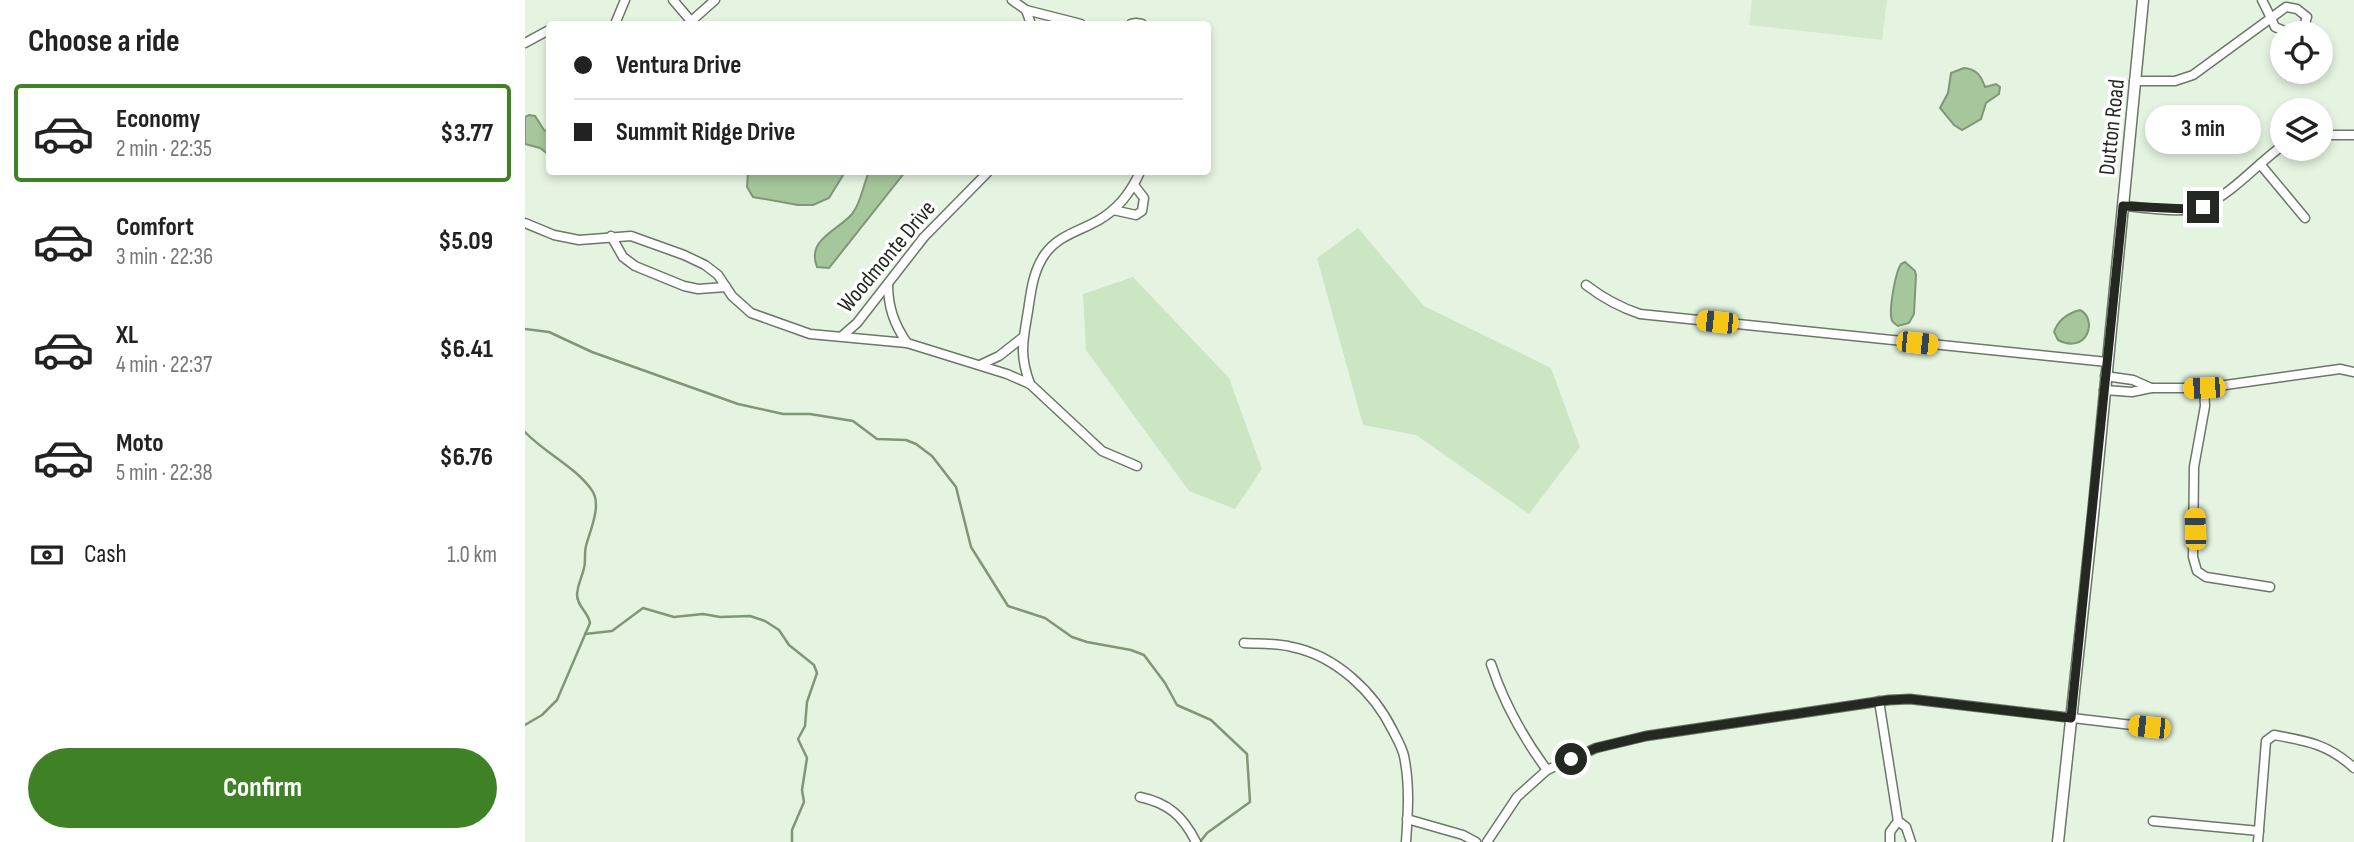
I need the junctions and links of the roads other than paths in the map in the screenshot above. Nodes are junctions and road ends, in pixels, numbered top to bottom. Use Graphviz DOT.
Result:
graph roads {
  1 [pos="625,0"];
  2 [pos="673,0"];
  3 [pos="715,0"];
  4 [pos="1012,0"];
  5 [pos="2143,0"];
  6 [pos="2262,0"];
  7 [pos="1026,10"];
  8 [pos="2271,18"];
  9 [pos="616,21"];
  10 [pos="688,21"];
  11 [pos="691,21"];
  12 [pos="1030,21"];
  13 [pos="1069,21"];
  14 [pos="2273,21"];
  15 [pos="2306,21"];
  16 [pos="546,32"];
  17 [pos="525,43"];
  18 [pos="2134,81"];
  19 [pos="2333,135"];
  20 [pos="2354,135"];
  21 [pos="2270,156"];
  22 [pos="2260,164"];
  23 [pos="985,175"];
  24 [pos="1139,175"];
  25 [pos="1134,185"];
  26 [pos="2123,206"];
  27 [pos="1113,210"];
  28 [pos="2305,218"];
  29 [pos="525,223"];
  30 [pos="611,236"];
  31 [pos="888,283"];
  32 [pos="1585,285"];
  33 [pos="726,287"];
  34 [pos="842,336"];
  35 [pos="1022,338"];
  36 [pos="907,343"];
  37 [pos="2107,362"];
  38 [pos="982,364"];
  39 [pos="2354,372"];
  40 [pos="2105,376"];
  41 [pos="2133,380"];
  42 [pos="1030,384"];
  43 [pos="2151,388"];
  44 [pos="2204,388"];
  45 [pos="2104,390"];
  46 [pos="2132,392"];
  47 [pos="1137,466"];
  48 [pos="2270,587"];
  49 [pos="1244,643"];
  50 [pos="1491,664"];
  51 [pos="1878,701"];
  52 [pos="2071,718"];
  53 [pos="2149,727"];
  54 [pos="2354,768"];
  55 [pos="1547,770"];
  56 [pos="1140,797"];
  57 [pos="1407,819"];
  58 [pos="1898,821"];
  59 [pos="2153,821"];
  60 [pos="2259,831"];
  61 [pos="1196,842"];
  62 [pos="1406,842"];
  63 [pos="1476,842"];
  64 [pos="1487,842"];
  65 [pos="1890,842"];
  66 [pos="1911,842"];
  67 [pos="2058,842"];
  68 [pos="2258,842"];
  1 -- 9 [label="street"];
  2 -- 10 [label="street"];
  3 -- 11 [label="street"];
  4 -- 7 [label="street"];
  5 -- 18 [label="street, Dutton Road"];
  6 -- 8 [label="street"];
  7 -- 12 [label="street"];
  7 -- 13 [label="street"];
  8 -- 14 [label="street"];
  8 -- 15 [label="street"];
  8 -- 18 [label="street"];
  16 -- 17 [label="street"];
  18 -- 26 [label="street, Dutton Road"];
  19 -- 20 [label="street"];
  21 -- 22 [label="street"];
  22 -- 26 [label="street"];
  22 -- 28 [label="street"];
  23 -- 31 [label="street, Woodmonte Drive"];
  24 -- 25 [label="street"];
  25 -- 27 [label="street"];
  25 -- 27 [label="street"];
  26 -- 37 [label="street, Dutton Road"];
  27 -- 35 [label="street"];
  29 -- 30 [label="street"];
  30 -- 33 [label="street"];
  30 -- 33 [label="street"];
  31 -- 34 [label="street, Woodmonte Drive"];
  31 -- 36 [label="street"];
  32 -- 37 [label="street"];
  33 -- 34 [label="street"];
  34 -- 36 [label="street"];
  35 -- 38 [label="street"];
  35 -- 42 [label="street"];
  36 -- 38 [label="street"];
  37 -- 40 [label="street, Dutton Road"];
  38 -- 42 [label="street"];
  39 -- 44 [label="street"];
  40 -- 41 [label="street"];
  40 -- 45 [label="street, Dutton Road"];
  41 -- 43 [label="street"];
  41 -- 46 [label="street"];
  42 -- 47 [label="street"];
  43 -- 44 [label="street"];
  43 -- 46 [label="street"];
  44 -- 48 [label="street"];
  45 -- 46 [label="street"];
  45 -- 52 [label="street, Dutton Road"];
  49 -- 57 [label="street"];
  50 -- 55 [label="street"];
  51 -- 52 [label="street"];
  51 -- 55 [label="street"];
  51 -- 58 [label="street"];
  52 -- 53 [label="street"];
  52 -- 67 [label="street, Dutton Road"];
  54 -- 60 [label="street"];
  55 -- 64 [label="street"];
  56 -- 61 [label="street"];
  57 -- 62 [label="street"];
  57 -- 63 [label="street"];
  58 -- 65 [label="street"];
  58 -- 66 [label="street"];
  59 -- 60 [label="street"];
  60 -- 68 [label="street"];
}
